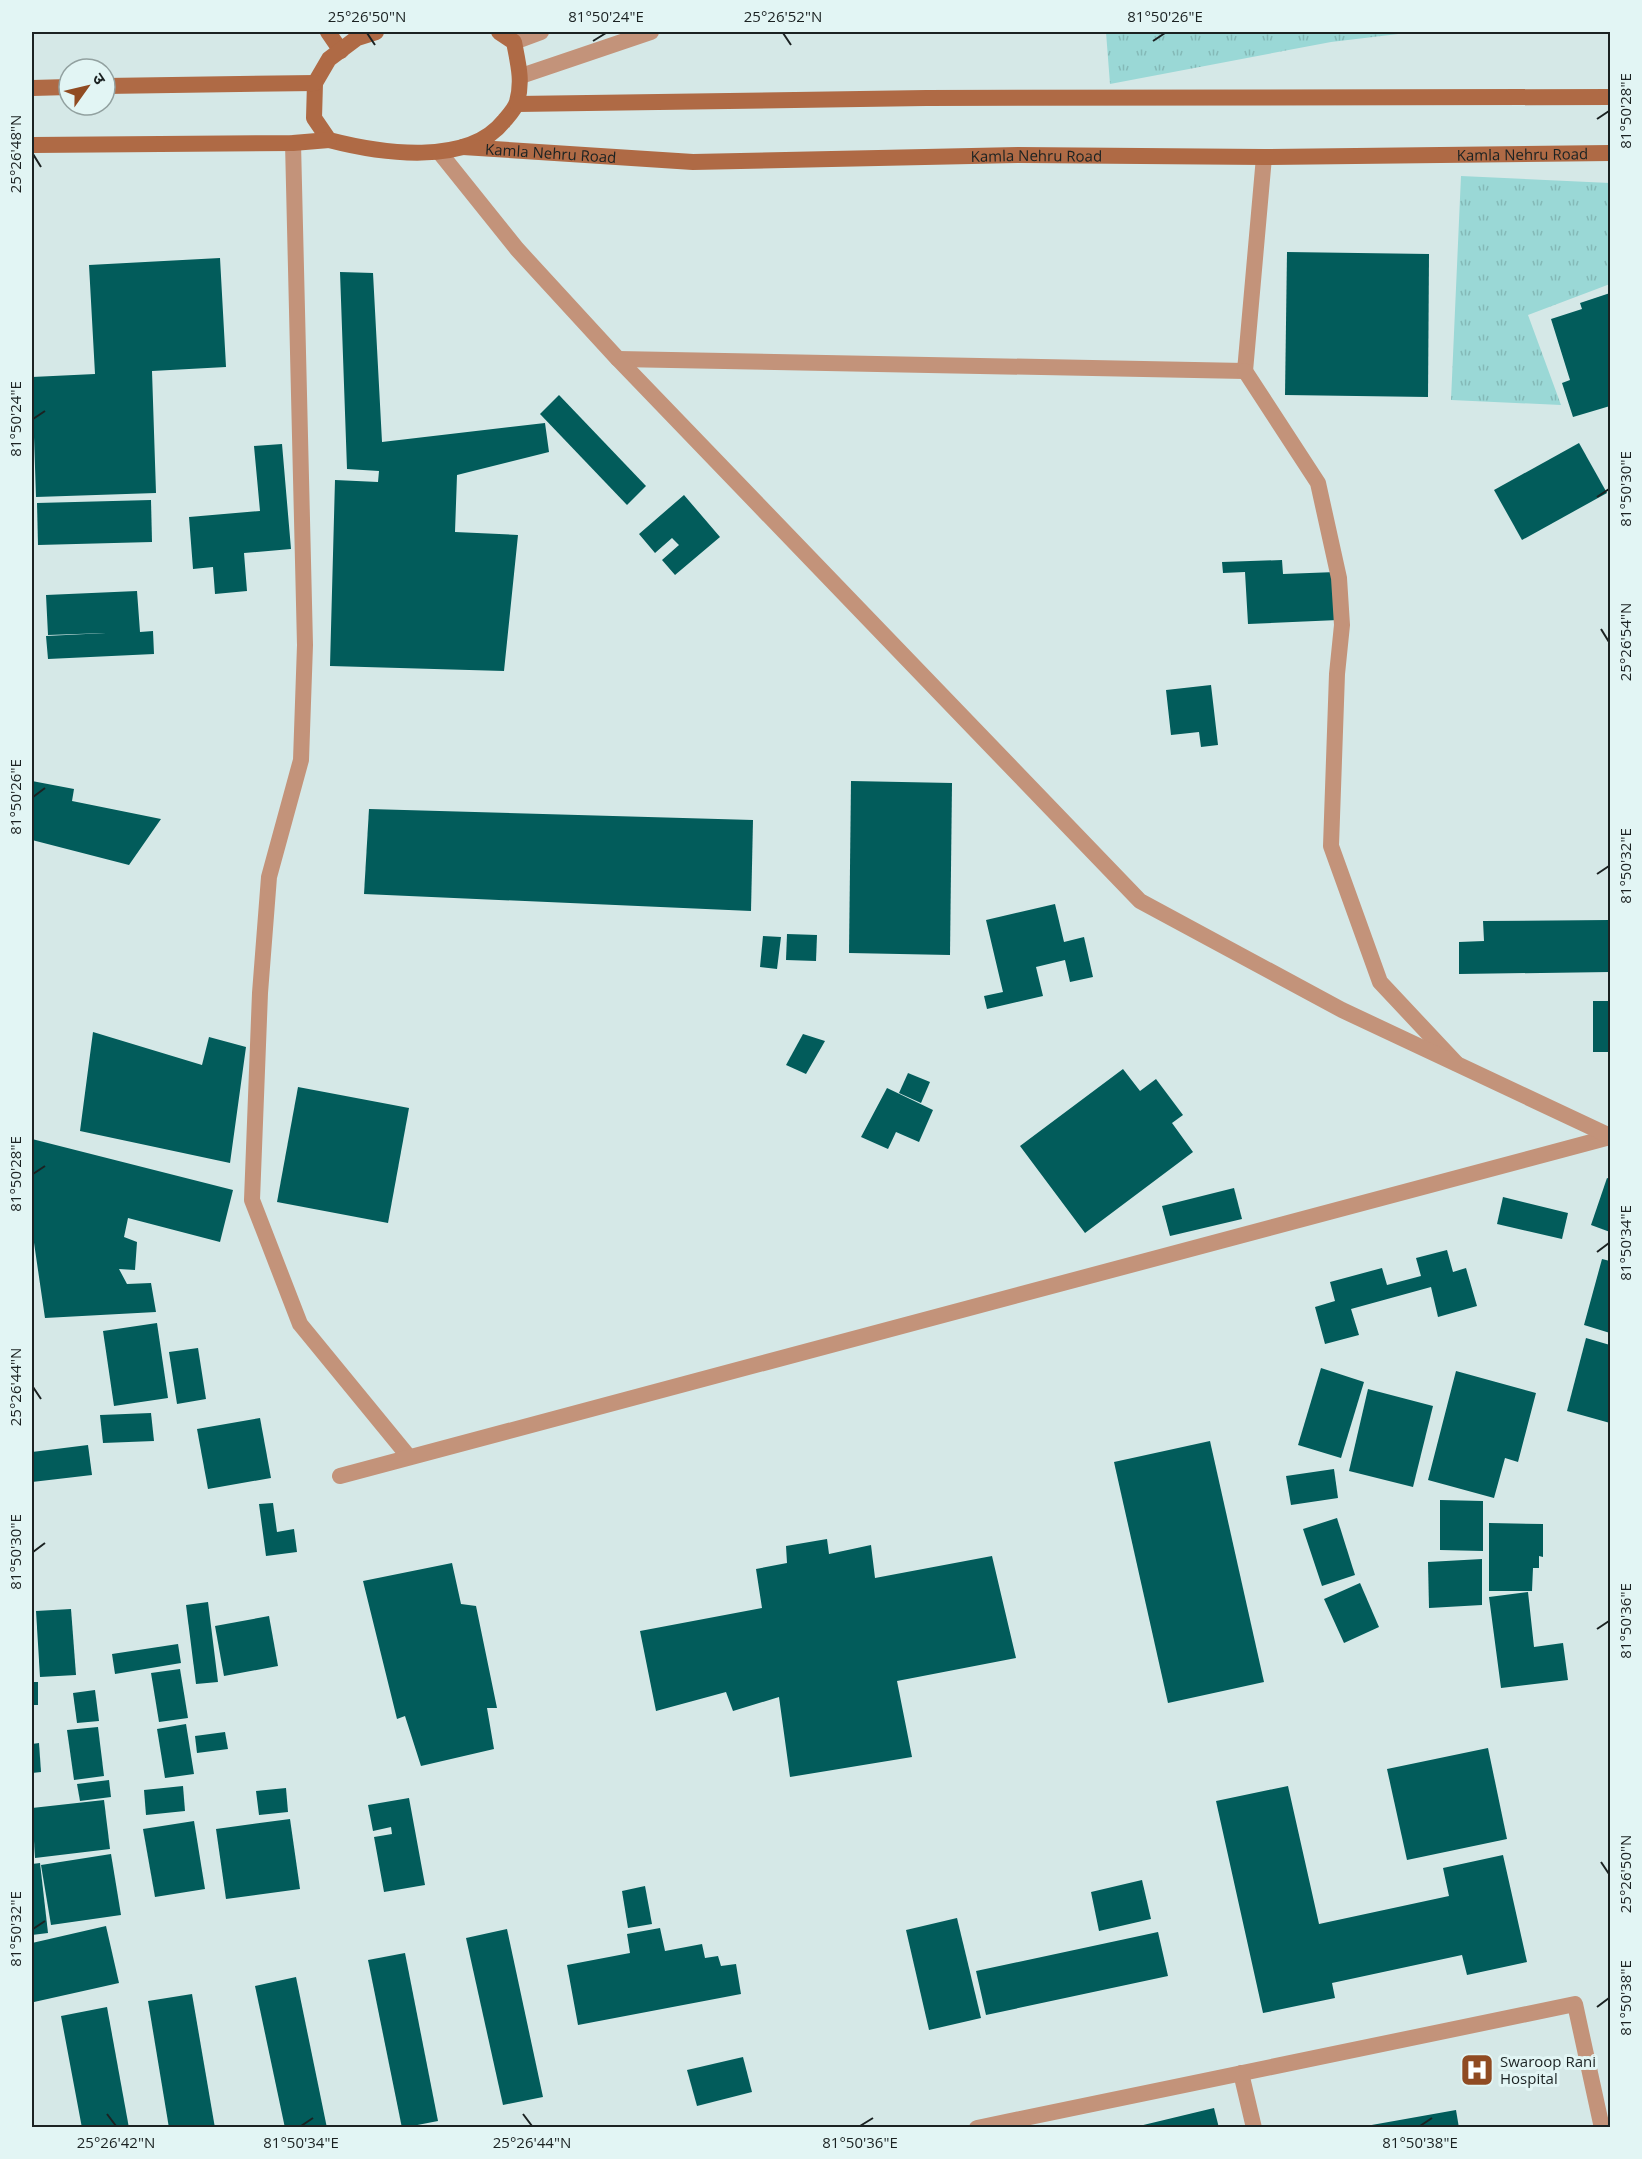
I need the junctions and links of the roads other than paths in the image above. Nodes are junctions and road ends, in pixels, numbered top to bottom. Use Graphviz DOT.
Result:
graph roads {
  1 [pos="328,32"];
  2 [pos="376,32"];
  3 [pos="500,32"];
  4 [pos="541,32"];
  5 [pos="651,32"];
  6 [pos="514,42"];
  7 [pos="341,51"];
  8 [pos="521,76"];
  9 [pos="315,83"];
  10 [pos="117,86"];
  11 [pos="57,87"];
  12 [pos="32,88"];
  13 [pos="1611,97"];
  14 [pos="517,104"];
  15 [pos="329,141"];
  16 [pos="293,143"];
  17 [pos="32,145"];
  18 [pos="463,147"];
  19 [pos="440,153"];
  20 [pos="1611,153"];
  21 [pos="1264,157"];
  22 [pos="618,359"];
  23 [pos="1245,371"];
  24 [pos="1456,1064"];
  25 [pos="1611,1136"];
  26 [pos="409,1457"];
  27 [pos="340,1476"];
  28 [pos="1241,2073"];
  29 [pos="977,2127"];
  30 [pos="1254,2127"];
  31 [pos="1602,2127"];
  1 -- 7 [label="main road"];
  2 -- 7 [label="main road"];
  3 -- 6 [label="main road"];
  4 -- 6 [label="street"];
  5 -- 8 [label="street"];
  6 -- 8 [label="main road"];
  7 -- 9 [label="main road"];
  8 -- 14 [label="main road"];
  9 -- 10 [label="main road"];
  9 -- 15 [label="main road"];
  11 -- 12 [label="main road"];
  13 -- 14 [label="main road"];
  14 -- 18 [label="main road"];
  15 -- 16 [label="main road"];
  15 -- 19 [label="main road"];
  16 -- 17 [label="main road"];
  16 -- 26 [label="street"];
  18 -- 19 [label="main road"];
  18 -- 21 [label="main road, Kamla Nehru Road"];
  19 -- 22 [label="street"];
  20 -- 21 [label="main road, Kamla Nehru Road"];
  21 -- 23 [label="street"];
  22 -- 23 [label="street"];
  22 -- 24 [label="street"];
  23 -- 24 [label="street"];
  24 -- 25 [label="street"];
  25 -- 26 [label="street"];
  26 -- 27 [label="street"];
  28 -- 29 [label="street"];
  28 -- 30 [label="street"];
  28 -- 31 [label="street"];
}
